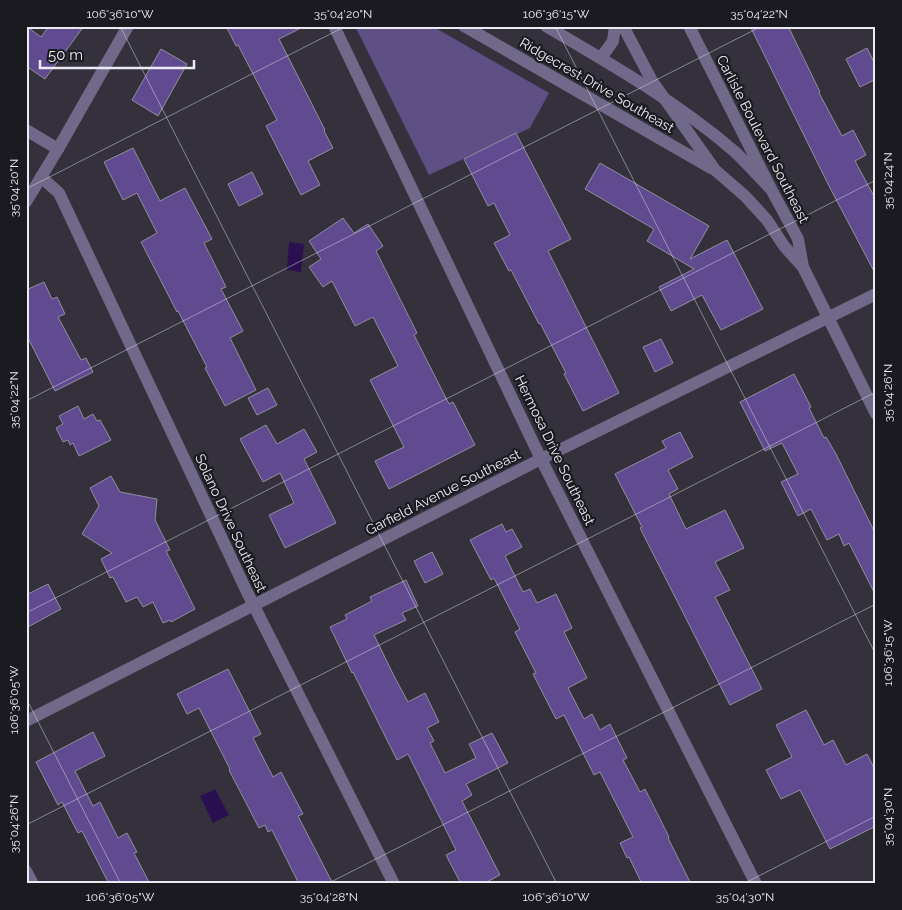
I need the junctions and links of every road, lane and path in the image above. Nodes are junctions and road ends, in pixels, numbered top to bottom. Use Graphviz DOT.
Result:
graph roads {
  1 [pos="128,26"];
  2 [pos="334,26"];
  3 [pos="464,26"];
  4 [pos="546,26"];
  5 [pos="615,26"];
  6 [pos="623,26"];
  7 [pos="689,26"];
  8 [pos="601,58"];
  9 [pos="663,97"];
  10 [pos="26,130"];
  11 [pos="58,149"];
  12 [pos="715,170"];
  13 [pos="42,177"];
  14 [pos="771,190"];
  15 [pos="26,202"];
  16 [pos="803,267"];
  17 [pos="876,294"];
  18 [pos="827,318"];
  19 [pos="876,414"];
  20 [pos="541,459"];
  21 [pos="253,604"];
  22 [pos="26,721"];
  23 [pos="26,871"];
  24 [pos="33,884"];
  25 [pos="394,884"];
  26 [pos="756,884"];
  1 -- 11 [label="street"];
  2 -- 20 [label="street, Hermosa Drive Southeast"];
  3 -- 12 [label="street, Ridgecrest Drive Southeast"];
  4 -- 8 [label="street, Ridgecrest Drive Southeast"];
  5 -- 8 [label="street"];
  6 -- 9 [label="street, Carlisle Boulevard Southeast"];
  7 -- 14 [label="street, Carlisle Boulevard Southeast"];
  8 -- 9 [label="street, Ridgecrest Drive Southeast"];
  9 -- 12 [label="street, Carlisle Boulevard Southeast"];
  9 -- 14 [label="street, Ridgecrest Drive Southeast"];
  10 -- 11 [label="street"];
  11 -- 13 [label="street"];
  12 -- 16 [label="street, Carlisle Boulevard Southeast"];
  13 -- 15 [label="street"];
  13 -- 21 [label="street, Solano Drive Southeast"];
  14 -- 16 [label="street, Carlisle Boulevard Southeast"];
  16 -- 18 [label="street, Carlisle Boulevard Southeast"];
  17 -- 18 [label="street, Garfield Avenue Southeast"];
  18 -- 19 [label="street, Carlisle Boulevard Southeast"];
  18 -- 20 [label="street, Garfield Avenue Southeast"];
  20 -- 21 [label="street, Garfield Avenue Southeast"];
  20 -- 26 [label="street, Hermosa Drive Southeast"];
  21 -- 22 [label="street, Garfield Avenue Southeast"];
  21 -- 25 [label="street, Solano Drive Southeast"];
  23 -- 24 [label="street"];
}
